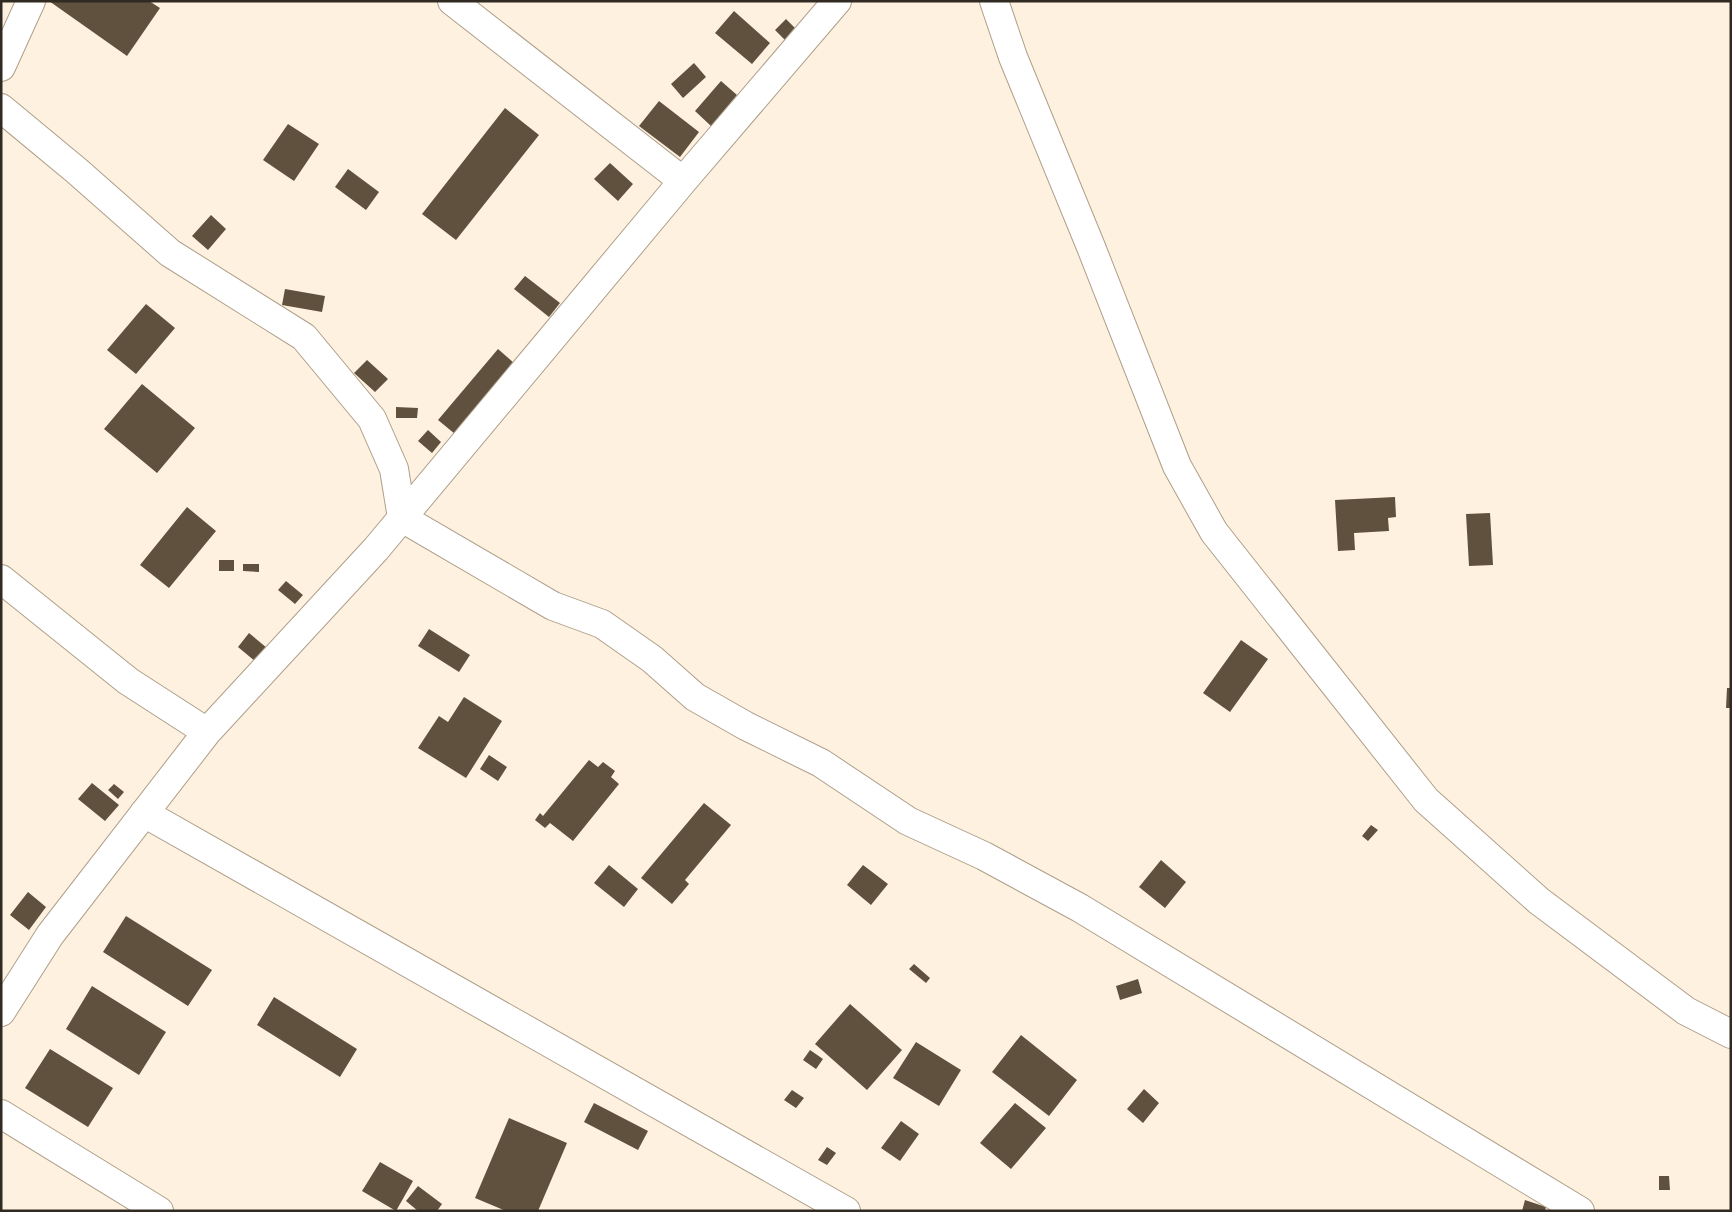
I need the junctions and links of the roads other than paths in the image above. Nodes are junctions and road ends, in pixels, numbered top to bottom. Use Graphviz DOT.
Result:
graph roads {
  1 [pos="20,1"];
  2 [pos="31,1"];
  3 [pos="452,1"];
  4 [pos="837,1"];
  5 [pos="994,1"];
  6 [pos="1,31"];
  7 [pos="1,67"];
  8 [pos="1,108"];
  9 [pos="683,181"];
  10 [pos="402,518"];
  11 [pos="1,579"];
  12 [pos="207,732"];
  13 [pos="144,813"];
  14 [pos="1,1012"];
  15 [pos="1731,1034"];
  16 [pos="1,1114"];
  17 [pos="159,1211"];
  18 [pos="846,1211"];
  19 [pos="1580,1211"];
  1 -- 6 [label="street"];
  2 -- 7 [label="street"];
  3 -- 9 [label="street"];
  4 -- 9 [label="street"];
  5 -- 15 [label="street"];
  8 -- 10 [label="street"];
  9 -- 10 [label="street"];
  10 -- 12 [label="street"];
  10 -- 19 [label="street"];
  11 -- 12 [label="street"];
  12 -- 13 [label="street"];
  13 -- 14 [label="street"];
  13 -- 18 [label="street"];
  16 -- 17 [label="street"];
}
